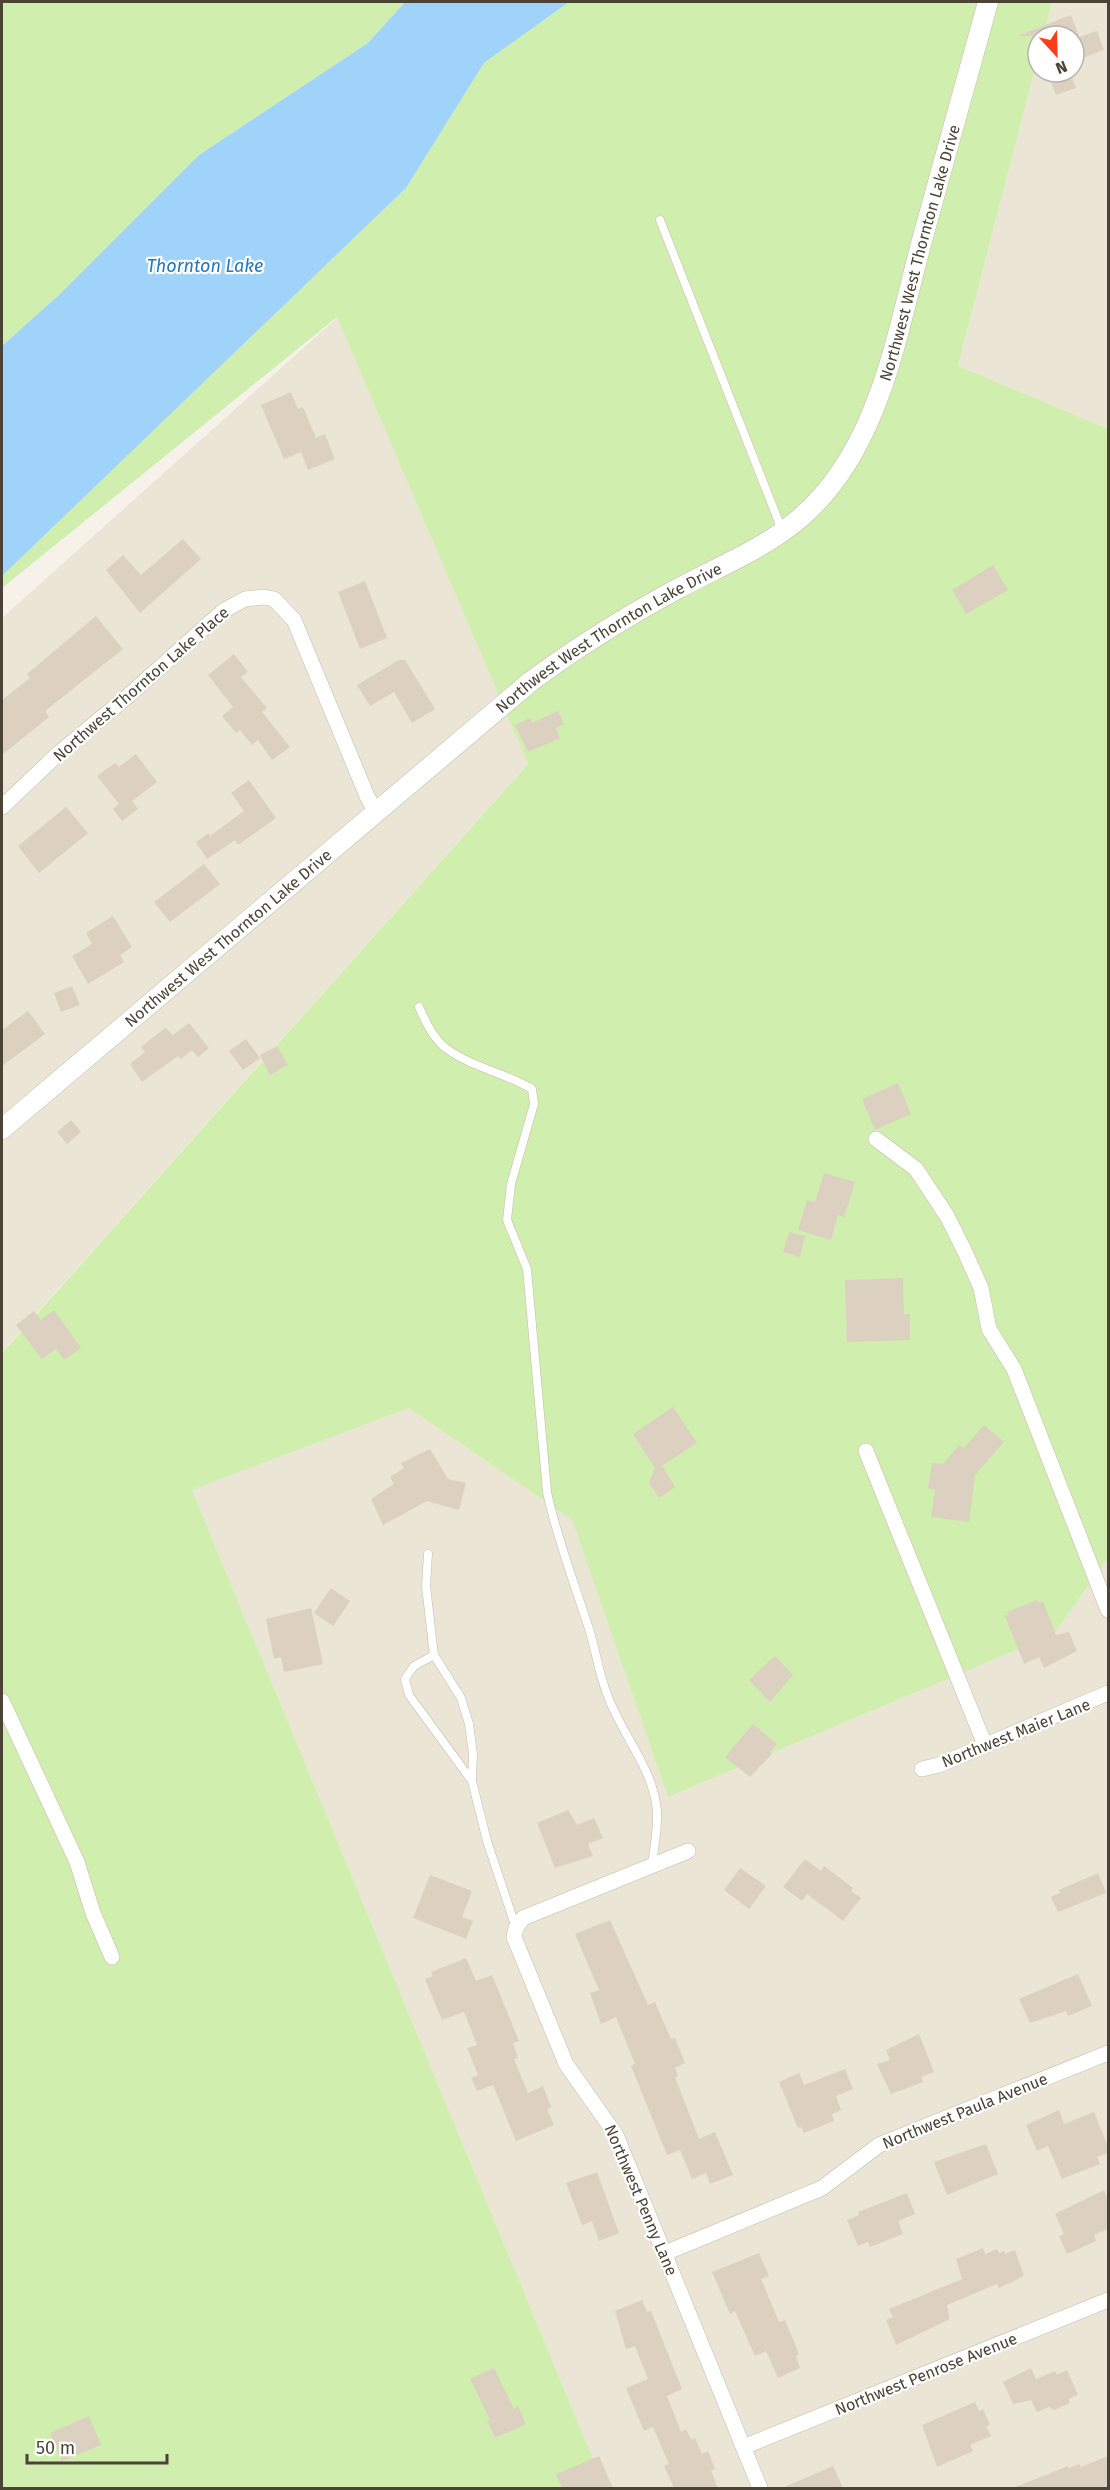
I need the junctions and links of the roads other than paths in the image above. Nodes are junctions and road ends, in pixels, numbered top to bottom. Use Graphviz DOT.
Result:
graph roads {
  1 [pos="988,2"];
  2 [pos="660,220"];
  3 [pos="782,532"];
  4 [pos="2,807"];
  5 [pos="376,812"];
  6 [pos="419,1007"];
  7 [pos="2,1129"];
  8 [pos="876,1139"];
  9 [pos="866,1451"];
  10 [pos="429,1554"];
  11 [pos="1108,1610"];
  12 [pos="434,1655"];
  13 [pos="1108,1693"];
  14 [pos="2,1701"];
  15 [pos="985,1744"];
  16 [pos="922,1769"];
  17 [pos="472,1781"];
  18 [pos="687,1851"];
  19 [pos="652,1866"];
  20 [pos="516,1928"];
  21 [pos="112,1957"];
  22 [pos="1108,2053"];
  23 [pos="665,2253"];
  24 [pos="1108,2300"];
  25 [pos="743,2447"];
  26 [pos="760,2488"];
  1 -- 3 [label="street, Northwest West Thornton Lake Drive"];
  2 -- 3 [label="lane"];
  3 -- 5 [label="street, Northwest West Thornton Lake Drive"];
  4 -- 5 [label="street, Northwest Thornton Lake Place"];
  5 -- 7 [label="street, Northwest West Thornton Lake Drive"];
  6 -- 19 [label="lane"];
  8 -- 11 [label="street"];
  9 -- 15 [label="street"];
  10 -- 12 [label="lane"];
  12 -- 17 [label="lane"];
  12 -- 17 [label="lane"];
  13 -- 15 [label="street, Northwest Maier Lane"];
  14 -- 21 [label="street"];
  15 -- 16 [label="street, Northwest Maier Lane"];
  17 -- 20 [label="lane"];
  18 -- 19 [label="street"];
  19 -- 20 [label="street"];
  20 -- 23 [label="street, Northwest Penny Lane"];
  22 -- 23 [label="street, Northwest Paula Avenue"];
  23 -- 25 [label="street, Northwest Penny Lane"];
  24 -- 25 [label="street, Northwest Penrose Avenue"];
  25 -- 26 [label="street, Northwest Penny Lane"];
}
